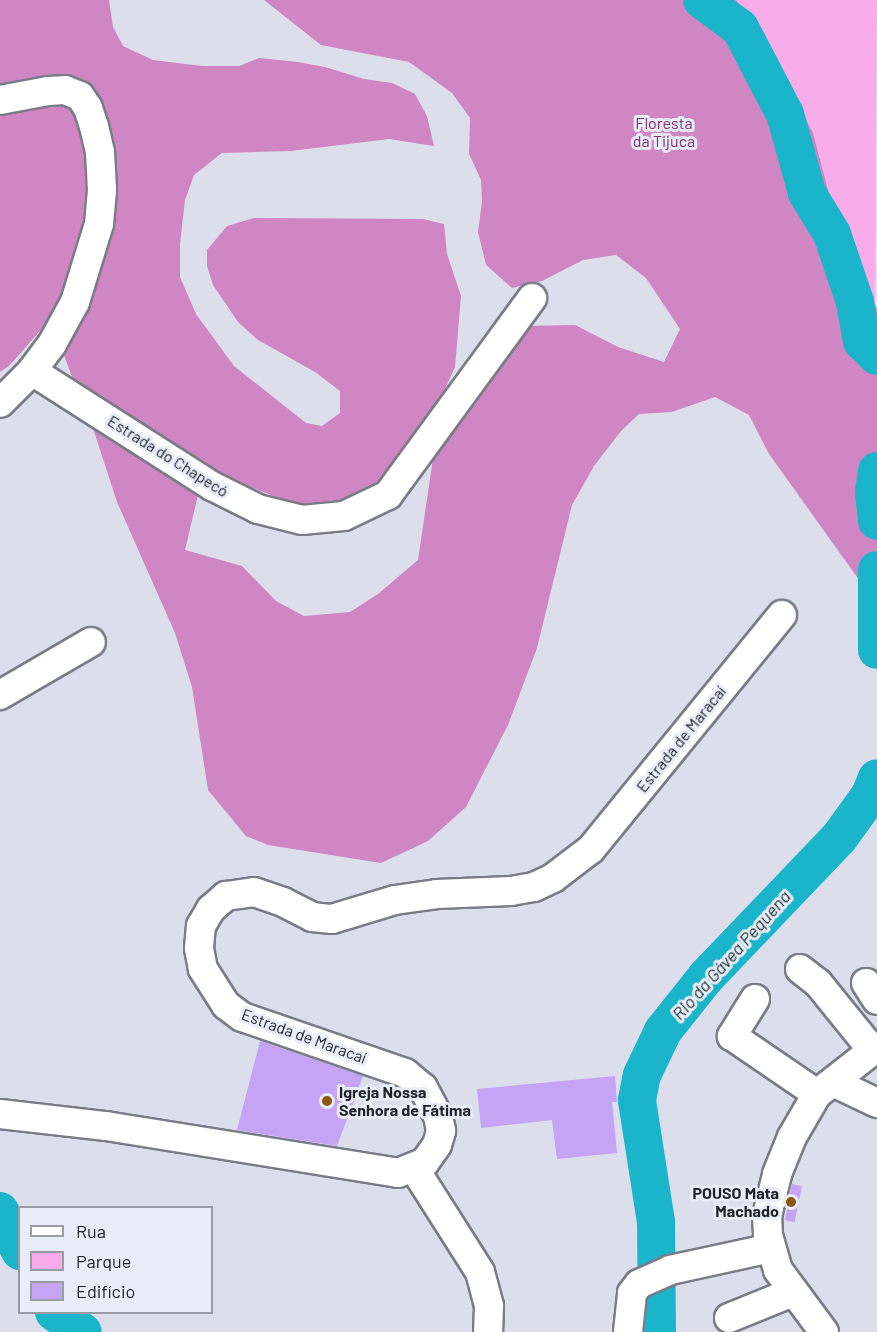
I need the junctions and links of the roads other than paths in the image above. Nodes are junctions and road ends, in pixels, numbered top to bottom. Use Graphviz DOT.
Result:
graph roads {
  1 [pos="0,100"];
  2 [pos="532,298"];
  3 [pos="32,371"];
  4 [pos="0,402"];
  5 [pos="782,615"];
  6 [pos="91,642"];
  7 [pos="0,695"];
  8 [pos="800,969"];
  9 [pos="755,999"];
  10 [pos="875,1049"];
  11 [pos="830,1087"];
  12 [pos="877,1103"];
  13 [pos="0,1113"];
  14 [pos="414,1168"];
  15 [pos="771,1248"];
  16 [pos="793,1292"];
  17 [pos="729,1318"];
  18 [pos="488,1332"];
  19 [pos="628,1332"];
  20 [pos="824,1332"];
  1 -- 3 [label="street"];
  2 -- 3 [label="street, Estrada do Chapecó"];
  3 -- 4 [label="street"];
  5 -- 14 [label="street, Estrada de Maracaí"];
  6 -- 7 [label="street"];
  8 -- 10 [label="street"];
  9 -- 11 [label="street"];
  10 -- 11 [label="street"];
  11 -- 12 [label="street"];
  11 -- 15 [label="street"];
  13 -- 14 [label="street"];
  14 -- 18 [label="street"];
  15 -- 16 [label="street"];
  15 -- 19 [label="street"];
  16 -- 17 [label="street"];
  16 -- 20 [label="street"];
}
